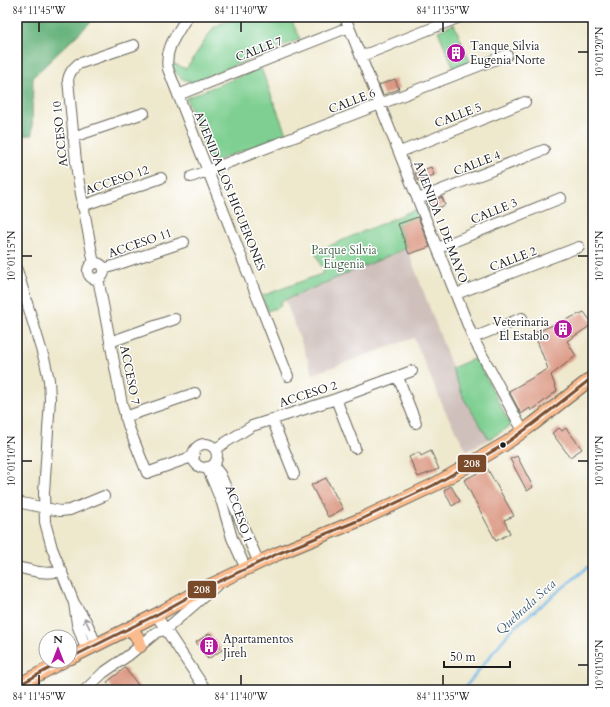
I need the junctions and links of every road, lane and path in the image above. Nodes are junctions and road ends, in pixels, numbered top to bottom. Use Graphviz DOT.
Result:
graph roads {
  1 [pos="187,17"];
  2 [pos="460,17"];
  3 [pos="347,22"];
  4 [pos="134,45"];
  5 [pos="507,55"];
  6 [pos="362,56"];
  7 [pos="178,95"];
  8 [pos="525,102"];
  9 [pos="381,104"];
  10 [pos="144,113"];
  11 [pos="73,137"];
  12 [pos="544,150"];
  13 [pos="400,152"];
  14 [pos="207,171"];
  15 [pos="191,177"];
  16 [pos="161,178"];
  17 [pos="561,198"];
  18 [pos="418,199"];
  19 [pos="82,206"];
  20 [pos="184,242"];
  21 [pos="579,247"];
  22 [pos="438,248"];
  23 [pos="94,264"];
  24 [pos="104,269"];
  25 [pos="17,270"];
  26 [pos="98,278"];
  27 [pos="456,294"];
  28 [pos="522,318"];
  29 [pos="175,319"];
  30 [pos="473,338"];
  31 [pos="110,342"];
  32 [pos="412,371"];
  33 [pos="288,376"];
  34 [pos="398,377"];
  35 [pos="593,377"];
  36 [pos="195,393"];
  37 [pos="336,399"];
  38 [pos="125,417"];
  39 [pos="272,419"];
  40 [pos="416,423"];
  41 [pos="523,431"];
  42 [pos="355,448"];
  43 [pos="215,449"];
  44 [pos="194,456"];
  45 [pos="210,466"];
  46 [pos="294,474"];
  47 [pos="104,496"];
  48 [pos="226,500"];
  49 [pos="17,502"];
  50 [pos="44,508"];
  51 [pos="250,542"];
  52 [pos="236,549"];
  53 [pos="259,563"];
  54 [pos="17,568"];
  55 [pos="246,569"];
  56 [pos="62,572"];
  57 [pos="225,580"];
  58 [pos="156,615"];
  59 [pos="128,629"];
  60 [pos="165,630"];
  61 [pos="140,646"];
  62 [pos="91,647"];
  63 [pos="78,654"];
  64 [pos="48,669"];
  65 [pos="17,686"];
  66 [pos="204,689"];
  67 [pos="85,690"];
  1 -- 7 [label="street, AVENIDA LOS HIGUERONES"];
  2 -- 6 [label="street"];
  3 -- 6 [label="street, AVENIDA 1 DE MAYO"];
  3 -- 7 [label="street, CALLE 7"];
  4 -- 11 [label="street, ACCESO 10"];
  5 -- 9 [label="street, CALLE 6"];
  6 -- 9 [label="street, AVENIDA 1 DE MAYO"];
  7 -- 14 [label="street, AVENIDA LOS HIGUERONES"];
  8 -- 13 [label="street, CALLE 5"];
  9 -- 13 [label="street, AVENIDA 1 DE MAYO"];
  9 -- 14 [label="street, CALLE 6"];
  10 -- 11 [label="street"];
  11 -- 19 [label="street, ACCESO 10"];
  12 -- 18 [label="street, CALLE 4"];
  13 -- 18 [label="street, AVENIDA 1 DE MAYO"];
  14 -- 15 [label="street, CALLE 6"];
  14 -- 33 [label="street, AVENIDA LOS HIGUERONES"];
  16 -- 19 [label="street, ACCESO 12"];
  17 -- 22 [label="street, CALLE 3"];
  18 -- 22 [label="street, AVENIDA 1 DE MAYO"];
  19 -- 23 [label="street, ACCESO 10"];
  20 -- 24 [label="street, ACCESO 11"];
  21 -- 27 [label="street, CALLE 2"];
  22 -- 27 [label="street, AVENIDA 1 DE MAYO"];
  23 -- 24 [label="street"];
  23 -- 26 [label="street"];
  24 -- 26 [label="street"];
  25 -- 50 [label="street"];
  26 -- 31 [label="street, ACCESO 7"];
  27 -- 30 [label="street, AVENIDA 1 DE MAYO"];
  28 -- 30 [label="street"];
  29 -- 31 [label="street"];
  30 -- 41 [label="street, AVENIDA 1 DE MAYO"];
  31 -- 38 [label="street, ACCESO 7"];
  32 -- 34 [label="street, ACCESO 2"];
  34 -- 37 [label="street, ACCESO 2"];
  34 -- 40 [label="street"];
  35 -- 41 [label="main road"];
  36 -- 38 [label="street"];
  37 -- 39 [label="street, ACCESO 2"];
  37 -- 42 [label="street"];
  38 -- 44 [label="street, ACCESO 7"];
  39 -- 43 [label="street, ACCESO 2"];
  39 -- 46 [label="street"];
  41 -- 53 [label="main road"];
  43 -- 44 [label="street"];
  43 -- 45 [label="street"];
  44 -- 45 [label="street"];
  45 -- 48 [label="street, ACCESO 1"];
  47 -- 50 [label="street"];
  48 -- 51 [label="street, ACCESO 1"];
  48 -- 52 [label="street, ACCESO 1"];
  49 -- 50 [label="street"];
  50 -- 56 [label="street"];
  51 -- 52 [label="street"];
  51 -- 53 [label="street, ACCESO 1"];
  52 -- 55 [label="street, ACCESO 1"];
  53 -- 55 [label="main road"];
  54 -- 56 [label="street"];
  55 -- 57 [label="main road"];
  56 -- 62 [label="street"];
  57 -- 58 [label="main road"];
  57 -- 60 [label="street"];
  58 -- 59 [label="main road"];
  58 -- 60 [label="street"];
  59 -- 61 [label="main road"];
  59 -- 62 [label="main road"];
  60 -- 61 [label="street"];
  60 -- 66 [label="street"];
  61 -- 67 [label="street"];
  62 -- 63 [label="main road"];
  64 -- 65 [label="main road"];
}
